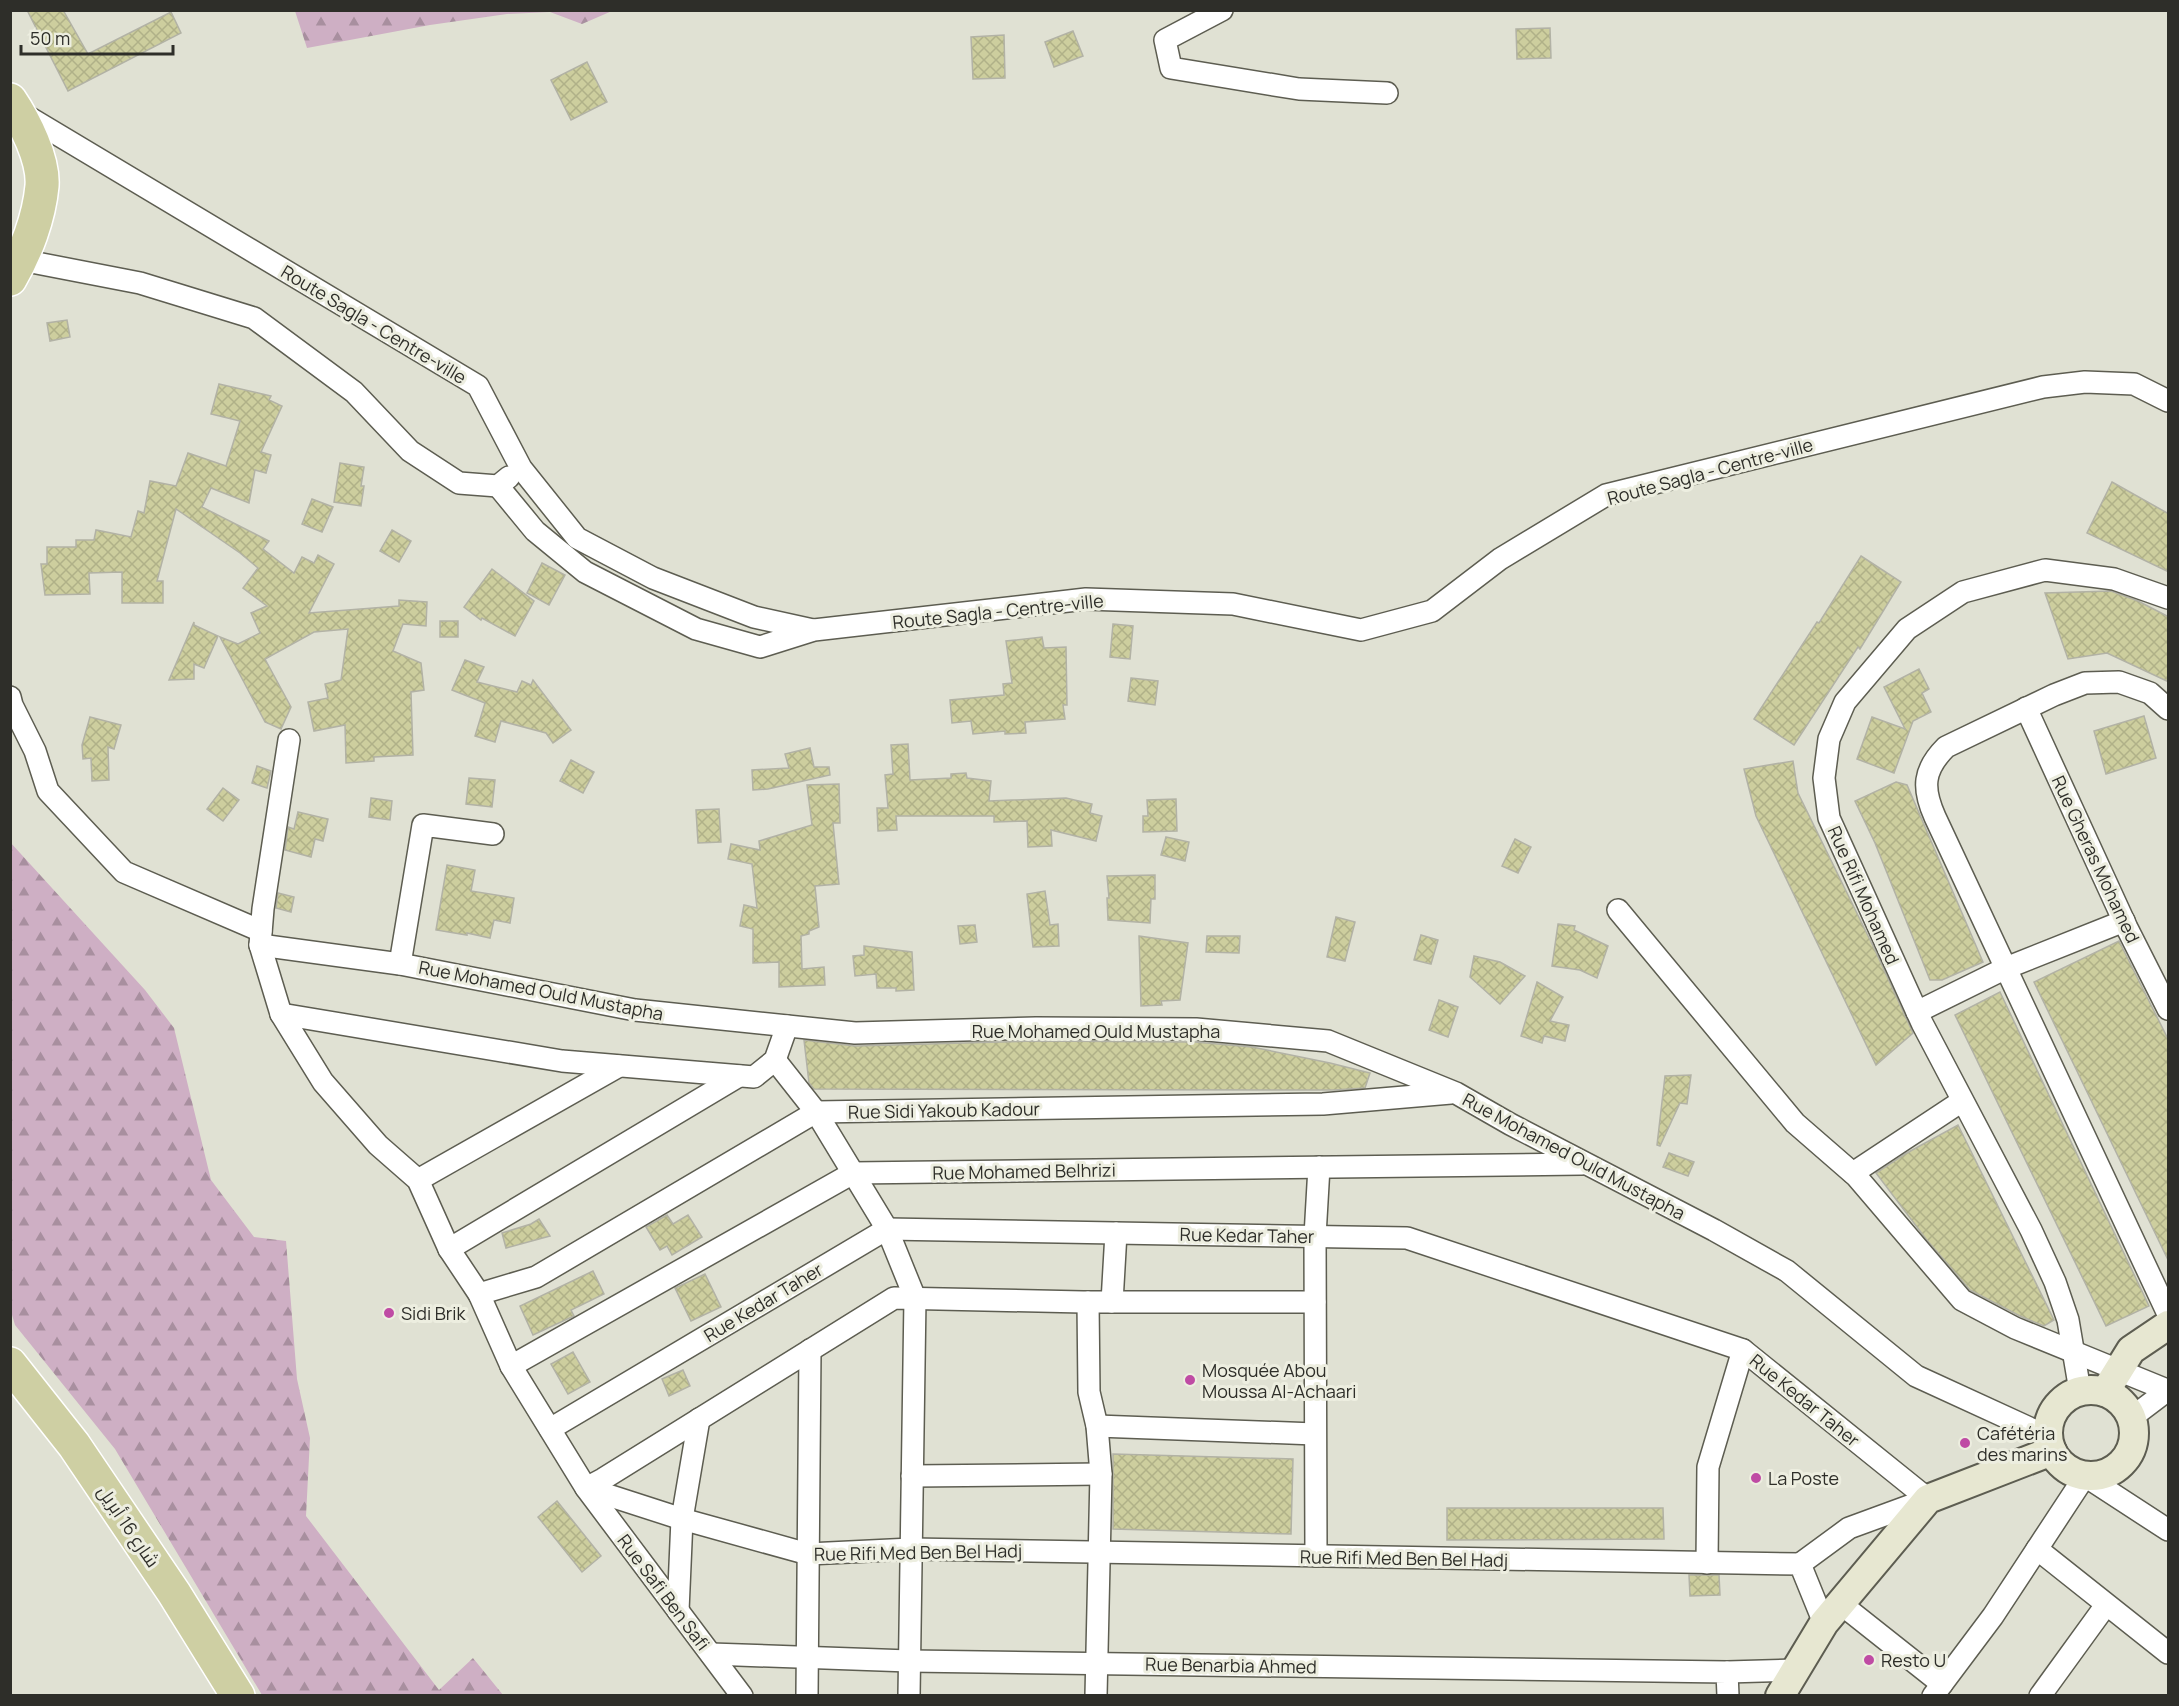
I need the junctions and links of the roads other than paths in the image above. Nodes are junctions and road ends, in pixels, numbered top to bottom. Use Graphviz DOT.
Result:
graph roads {
  1 [pos="1222,10"];
  2 [pos="1387,93"];
  3 [pos="14,105"];
  4 [pos="16,270"];
  5 [pos="2169,401"];
  6 [pos="521,468"];
  7 [pos="498,486"];
  8 [pos="2169,598"];
  9 [pos="814,630"];
  10 [pos="10,697"];
  11 [pos="2026,708"];
  12 [pos="2169,709"];
  13 [pos="290,740"];
  14 [pos="493,834"];
  15 [pos="1618,910"];
  16 [pos="2124,921"];
  17 [pos="260,938"];
  18 [pos="400,964"];
  19 [pos="2006,968"];
  20 [pos="2169,1009"];
  21 [pos="1917,1011"];
  22 [pos="281,1014"];
  23 [pos="787,1026"];
  24 [pos="775,1060"];
  25 [pos="620,1066"];
  26 [pos="739,1076"];
  27 [pos="1456,1093"];
  28 [pos="1962,1101"];
  29 [pos="816,1112"];
  30 [pos="1587,1164"];
  31 [pos="1319,1167"];
  32 [pos="853,1173"];
  33 [pos="1853,1173"];
  34 [pos="418,1180"];
  35 [pos="887,1228"];
  36 [pos="1116,1233"];
  37 [pos="1315,1236"];
  38 [pos="449,1249"];
  39 [pos="479,1294"];
  40 [pos="915,1298"];
  41 [pos="1088,1302"];
  42 [pos="1112,1302"];
  43 [pos="1315,1302"];
  44 [pos="2169,1314"];
  45 [pos="2169,1324"];
  46 [pos="810,1350"];
  47 [pos="1743,1350"];
  48 [pos="2073,1350"];
  49 [pos="10,1364"];
  50 [pos="512,1366"];
  51 [pos="2101,1384"];
  52 [pos="2168,1390"];
  53 [pos="2131,1418"];
  54 [pos="699,1419"];
  55 [pos="1097,1426"];
  56 [pos="550,1429"];
  57 [pos="1315,1434"];
  58 [pos="2051,1444"];
  59 [pos="1101,1474"];
  60 [pos="912,1476"];
  61 [pos="2085,1476"];
  62 [pos="586,1488"];
  63 [pos="1928,1499"];
  64 [pos="682,1520"];
  65 [pos="2169,1530"];
  66 [pos="911,1549"];
  67 [pos="2037,1549"];
  68 [pos="1099,1551"];
  69 [pos="808,1554"];
  70 [pos="1316,1556"];
  71 [pos="1707,1563"];
  72 [pos="1800,1564"];
  73 [pos="2106,1605"];
  74 [pos="678,1611"];
  75 [pos="1833,1614"];
  76 [pos="2169,1653"];
  77 [pos="711,1654"];
  78 [pos="807,1658"];
  79 [pos="909,1661"];
  80 [pos="1096,1664"];
  81 [pos="1795,1670"];
  82 [pos="1727,1672"];
  83 [pos="1938,1690"];
  84 [pos="2047,1693"];
  85 [pos="238,1695"];
  86 [pos="742,1695"];
  87 [pos="807,1695"];
  88 [pos="909,1695"];
  89 [pos="1096,1695"];
  90 [pos="1728,1695"];
  91 [pos="1779,1695"];
  1 -- 2 [label="street"];
  3 -- 4 [label="main road"];
  3 -- 6 [label="street, Route Sagla - Centre-ville"];
  4 -- 7 [label="street"];
  5 -- 9 [label="street, Route Sagla - Centre-ville"];
  6 -- 7 [label="street"];
  6 -- 9 [label="street, Route Sagla - Centre-ville"];
  7 -- 9 [label="street, Route Sagla - Centre-ville"];
  8 -- 21 [label="street, Rue Rifi Mohamed"];
  10 -- 17 [label="street, Rue Mohamed Ould Mustapha"];
  11 -- 12 [label="street"];
  11 -- 16 [label="street, Rue Gheras Mohamed"];
  11 -- 19 [label="street"];
  13 -- 17 [label="street"];
  14 -- 18 [label="street"];
  15 -- 33 [label="street"];
  16 -- 19 [label="street"];
  16 -- 20 [label="street, Rue Gheras Mohamed"];
  17 -- 18 [label="street, Rue Mohamed Ould Mustapha"];
  17 -- 22 [label="street"];
  18 -- 23 [label="street, Rue Mohamed Ould Mustapha"];
  19 -- 21 [label="street"];
  19 -- 44 [label="street"];
  21 -- 28 [label="street, Rue Rifi Mohamed"];
  22 -- 25 [label="street"];
  22 -- 34 [label="street"];
  23 -- 24 [label="street"];
  23 -- 27 [label="street, Rue Mohamed Ould Mustapha"];
  24 -- 26 [label="street"];
  24 -- 29 [label="street"];
  25 -- 26 [label="street"];
  25 -- 34 [label="street"];
  26 -- 38 [label="street"];
  27 -- 29 [label="street, Rue Sidi Yakoub Kadour"];
  27 -- 30 [label="street, Rue Mohamed Ould Mustapha"];
  28 -- 33 [label="street"];
  28 -- 48 [label="street, Rue Rifi Mohamed"];
  29 -- 32 [label="street"];
  29 -- 39 [label="street, Rue Sidi Yakoub Kadour"];
  30 -- 31 [label="street, Rue Mohamed Belhrizi"];
  30 -- 58 [label="street, Rue Mohamed Ould Mustapha"];
  31 -- 32 [label="street, Rue Mohamed Belhrizi"];
  31 -- 37 [label="street"];
  32 -- 35 [label="street"];
  32 -- 50 [label="street, Rue Mohamed Belhrizi"];
  33 -- 48 [label="street"];
  34 -- 38 [label="street"];
  35 -- 36 [label="street, Rue Kedar Taher"];
  35 -- 40 [label="street"];
  35 -- 56 [label="street, Rue Kedar Taher"];
  36 -- 37 [label="street, Rue Kedar Taher"];
  36 -- 42 [label="street"];
  37 -- 43 [label="street"];
  37 -- 47 [label="street, Rue Kedar Taher"];
  38 -- 39 [label="street"];
  39 -- 50 [label="street"];
  40 -- 41 [label="street"];
  40 -- 46 [label="street"];
  40 -- 60 [label="street"];
  41 -- 42 [label="street"];
  41 -- 55 [label="street"];
  42 -- 43 [label="street"];
  43 -- 57 [label="street"];
  45 -- 51 [label="street"];
  46 -- 54 [label="street"];
  46 -- 69 [label="street"];
  47 -- 63 [label="street, Rue Kedar Taher"];
  47 -- 71 [label="street"];
  48 -- 51 [label="street, Rue Rifi Mohamed"];
  48 -- 51 [label="street"];
  49 -- 85 [label="main road, شارع 16 أبريل"];
  50 -- 56 [label="street"];
  51 -- 52 [label="street"];
  51 -- 53 [label="street"];
  51 -- 58 [label="street"];
  52 -- 53 [label="street"];
  53 -- 61 [label="street"];
  54 -- 62 [label="street"];
  54 -- 64 [label="street"];
  55 -- 57 [label="street"];
  55 -- 59 [label="street"];
  56 -- 62 [label="street"];
  57 -- 70 [label="street"];
  58 -- 61 [label="street"];
  58 -- 63 [label="street"];
  59 -- 60 [label="street"];
  59 -- 68 [label="street"];
  60 -- 66 [label="street"];
  61 -- 65 [label="street"];
  61 -- 67 [label="street"];
  62 -- 64 [label="street, Rue Rifi Med Ben Bel Hadj"];
  62 -- 74 [label="street, Rue Safi Ben Safi"];
  63 -- 72 [label="street"];
  63 -- 75 [label="street"];
  64 -- 69 [label="street, Rue Rifi Med Ben Bel Hadj"];
  64 -- 74 [label="street"];
  66 -- 68 [label="street, Rue Rifi Med Ben Bel Hadj"];
  66 -- 69 [label="street, Rue Rifi Med Ben Bel Hadj"];
  66 -- 79 [label="street"];
  67 -- 73 [label="street"];
  67 -- 83 [label="street"];
  68 -- 70 [label="street, Rue Rifi Med Ben Bel Hadj"];
  68 -- 80 [label="street"];
  69 -- 78 [label="street"];
  70 -- 71 [label="street, Rue Rifi Med Ben Bel Hadj"];
  71 -- 72 [label="street, Rue Rifi Med Ben Bel Hadj"];
  72 -- 75 [label="street"];
  73 -- 76 [label="street"];
  73 -- 84 [label="street"];
  74 -- 77 [label="street, Rue Safi Ben Safi"];
  75 -- 81 [label="street"];
  75 -- 83 [label="street"];
  77 -- 78 [label="street, Rue Benarbia Ahmed"];
  77 -- 86 [label="street, Rue Safi Ben Safi"];
  78 -- 79 [label="street, Rue Benarbia Ahmed"];
  78 -- 87 [label="street"];
  79 -- 80 [label="street, Rue Benarbia Ahmed"];
  79 -- 88 [label="street"];
  80 -- 82 [label="street, Rue Benarbia Ahmed"];
  80 -- 89 [label="street"];
  81 -- 82 [label="street, Rue Benarbia Ahmed"];
  81 -- 91 [label="street"];
  82 -- 90 [label="street"];
}
